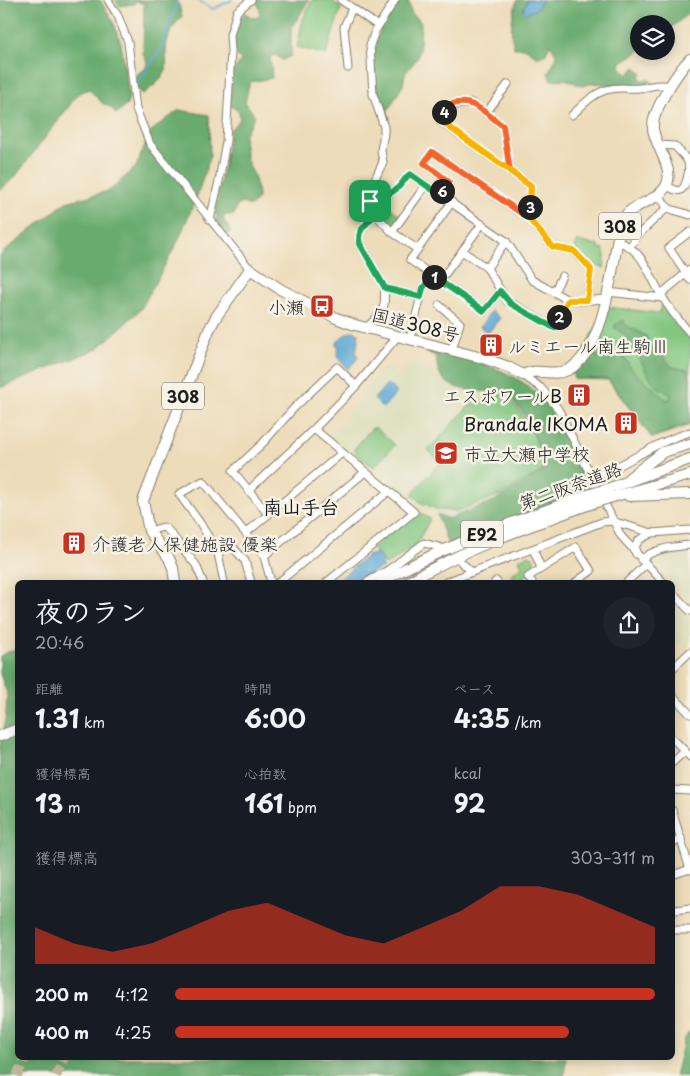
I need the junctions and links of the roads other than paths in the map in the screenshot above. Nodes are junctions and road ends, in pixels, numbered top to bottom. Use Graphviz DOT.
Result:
graph roads {
  1 [pos="108,0"];
  2 [pos="251,0"];
  3 [pos="340,0"];
  4 [pos="395,0"];
  5 [pos="352,8"];
  6 [pos="378,26"];
  7 [pos="690,58"];
  8 [pos="348,68"];
  9 [pos="508,84"];
  10 [pos="670,86"];
  11 [pos="486,113"];
  12 [pos="572,115"];
  13 [pos="659,145"];
  14 [pos="510,171"];
  15 [pos="426,185"];
  16 [pos="663,189"];
  17 [pos="440,195"];
  18 [pos="370,201"];
  19 [pos="452,202"];
  20 [pos="667,208"];
  21 [pos="375,214"];
  22 [pos="690,215"];
  23 [pos="529,219"];
  24 [pos="210,220"];
  25 [pos="482,224"];
  26 [pos="392,232"];
  27 [pos="690,232"];
  28 [pos="506,241"];
  29 [pos="617,241"];
  30 [pos="630,246"];
  31 [pos="417,249"];
  32 [pos="462,251"];
  33 [pos="487,268"];
  34 [pos="250,269"];
  35 [pos="688,274"];
  36 [pos="432,276"];
  37 [pos="562,276"];
  38 [pos="440,281"];
  39 [pos="385,288"];
  40 [pos="500,291"];
  41 [pos="554,292"];
  42 [pos="606,295"];
  43 [pos="662,296"];
  44 [pos="421,297"];
  45 [pos="568,300"];
  46 [pos="587,300"];
  47 [pos="439,306"];
  48 [pos="366,328"];
  49 [pos="690,334"];
  50 [pos="398,337"];
  51 [pos="410,340"];
  52 [pos="452,350"];
  53 [pos="523,375"];
  54 [pos="356,386"];
  55 [pos="314,429"];
  56 [pos="690,432"];
  57 [pos="690,444"];
  58 [pos="342,453"];
  59 [pos="690,459"];
  60 [pos="365,472"];
  61 [pos="690,475"];
  62 [pos="593,478"];
  63 [pos="615,489"];
  64 [pos="248,491"];
  65 [pos="389,491"];
  66 [pos="690,494"];
  67 [pos="590,499"];
  68 [pos="268,514"];
  69 [pos="612,521"];
  70 [pos="690,530"];
  71 [pos="150,532"];
  72 [pos="246,533"];
  73 [pos="652,533"];
  74 [pos="690,545"];
  75 [pos="442,548"];
  76 [pos="533,549"];
  77 [pos="218,553"];
  78 [pos="636,554"];
  79 [pos="264,556"];
  80 [pos="461,562"];
  81 [pos="644,562"];
  82 [pos="540,568"];
  83 [pos="469,573"];
  84 [pos="175,580"];
  85 [pos="202,580"];
  86 [pos="224,580"];
  87 [pos="250,580"];
  88 [pos="270,580"];
  89 [pos="281,580"];
  90 [pos="329,580"];
  91 [pos="370,580"];
  92 [pos="385,580"];
  93 [pos="412,580"];
  94 [pos="451,580"];
  95 [pos="460,580"];
  96 [pos="530,580"];
  97 [pos="579,580"];
  98 [pos="629,580"];
  99 [pos="661,580"];
  100 [pos="675,595"];
  101 [pos="690,610"];
  102 [pos="690,652"];
  103 [pos="675,666"];
  104 [pos="675,697"];
  105 [pos="690,714"];
  106 [pos="15,730"];
  107 [pos="0,736"];
  108 [pos="675,741"];
  109 [pos="687,754"];
  110 [pos="675,761"];
  111 [pos="675,790"];
  112 [pos="690,791"];
  113 [pos="675,819"];
  114 [pos="681,838"];
  115 [pos="675,842"];
  116 [pos="690,870"];
  117 [pos="675,874"];
  118 [pos="690,908"];
  119 [pos="675,910"];
  120 [pos="675,930"];
  121 [pos="690,930"];
  1 -- 24 [label="street"];
  2 -- 24 [label="street"];
  3 -- 5 [label="street"];
  4 -- 6 [label="street"];
  5 -- 6 [label="street"];
  5 -- 8 [label="street"];
  6 -- 18 [label="street"];
  7 -- 10 [label="highway"];
  9 -- 11 [label="street"];
  10 -- 12 [label="street"];
  10 -- 13 [label="highway"];
  11 -- 14 [label="street"];
  11 -- 14 [label="street"];
  13 -- 16 [label="highway"];
  13 -- 16 [label="street"];
  14 -- 23 [label="street"];
  15 -- 17 [label="street"];
  15 -- 18 [label="street"];
  15 -- 26 [label="street"];
  16 -- 20 [label="street"];
  16 -- 29 [label="highway, 308"];
  17 -- 19 [label="street"];
  17 -- 23 [label="street"];
  18 -- 21 [label="street"];
  19 -- 25 [label="street"];
  19 -- 31 [label="street"];
  20 -- 22 [label="street"];
  20 -- 30 [label="street"];
  21 -- 26 [label="street"];
  21 -- 39 [label="street"];
  23 -- 46 [label="street"];
  24 -- 34 [label="street"];
  25 -- 28 [label="street"];
  25 -- 32 [label="street"];
  26 -- 31 [label="street"];
  27 -- 35 [label="street"];
  28 -- 33 [label="street"];
  28 -- 41 [label="street"];
  29 -- 30 [label="street"];
  29 -- 42 [label="highway, 308"];
  30 -- 43 [label="street"];
  31 -- 36 [label="street"];
  32 -- 33 [label="street"];
  32 -- 38 [label="street"];
  33 -- 40 [label="street"];
  34 -- 48 [label="highway, 国道308号"];
  34 -- 71 [label="highway, 308"];
  35 -- 43 [label="street"];
  36 -- 38 [label="street"];
  36 -- 44 [label="street"];
  37 -- 41 [label="street"];
  38 -- 40 [label="street"];
  39 -- 44 [label="street"];
  39 -- 48 [label="street"];
  40 -- 45 [label="street"];
  41 -- 45 [label="street"];
  42 -- 43 [label="street"];
  42 -- 46 [label="street"];
  42 -- 53 [label="highway, 308"];
  43 -- 49 [label="street"];
  44 -- 51 [label="street"];
  45 -- 46 [label="street"];
  47 -- 52 [label="street"];
  48 -- 50 [label="highway, 国道308号"];
  50 -- 51 [label="highway, 国道308号"];
  50 -- 54 [label="street"];
  51 -- 52 [label="highway, 国道308号"];
  52 -- 53 [label="highway, 国道308号"];
  53 -- 62 [label="street"];
  54 -- 55 [label="street"];
  54 -- 64 [label="street"];
  55 -- 58 [label="street"];
  55 -- 64 [label="street"];
  56 -- 62 [label="street"];
  57 -- 63 [label="highway"];
  58 -- 60 [label="street"];
  58 -- 68 [label="street"];
  59 -- 63 [label="highway, 第二阪奈道路 / E92"];
  60 -- 65 [label="street"];
  60 -- 79 [label="street"];
  61 -- 63 [label="highway, 第二阪奈道路 / E92"];
  62 -- 69 [label="street"];
  63 -- 66 [label="highway"];
  63 -- 67 [label="highway, 第二阪奈道路 / E92, bridge"];
  64 -- 68 [label="street"];
  65 -- 89 [label="street"];
  65 -- 90 [label="street"];
  67 -- 92 [label="highway, 第二阪奈道路 / E92"];
  67 -- 93 [label="highway, 第二阪奈道路 / E92"];
  68 -- 72 [label="street"];
  69 -- 73 [label="street"];
  69 -- 76 [label="street"];
  69 -- 78 [label="street"];
  70 -- 73 [label="street"];
  71 -- 84 [label="highway, 308"];
  71 -- 85 [label="street"];
  72 -- 77 [label="street"];
  72 -- 79 [label="street"];
  73 -- 78 [label="street"];
  74 -- 81 [label="street"];
  75 -- 91 [label="street"];
  76 -- 82 [label="street"];
  76 -- 83 [label="street"];
  77 -- 86 [label="street"];
  77 -- 87 [label="street"];
  78 -- 81 [label="street"];
  79 -- 88 [label="street"];
  80 -- 83 [label="street"];
  81 -- 98 [label="street"];
  81 -- 99 [label="street"];
  82 -- 96 [label="street"];
  82 -- 97 [label="street"];
  83 -- 94 [label="street"];
  83 -- 95 [label="street"];
  100 -- 101 [label="street"];
  102 -- 103 [label="street"];
  104 -- 105 [label="street"];
  106 -- 107 [label="highway"];
  108 -- 109 [label="street"];
  109 -- 110 [label="street"];
  111 -- 112 [label="street"];
  113 -- 114 [label="street"];
  114 -- 115 [label="street"];
  114 -- 116 [label="street"];
  116 -- 117 [label="street"];
  118 -- 119 [label="street"];
  120 -- 121 [label="street"];
}
